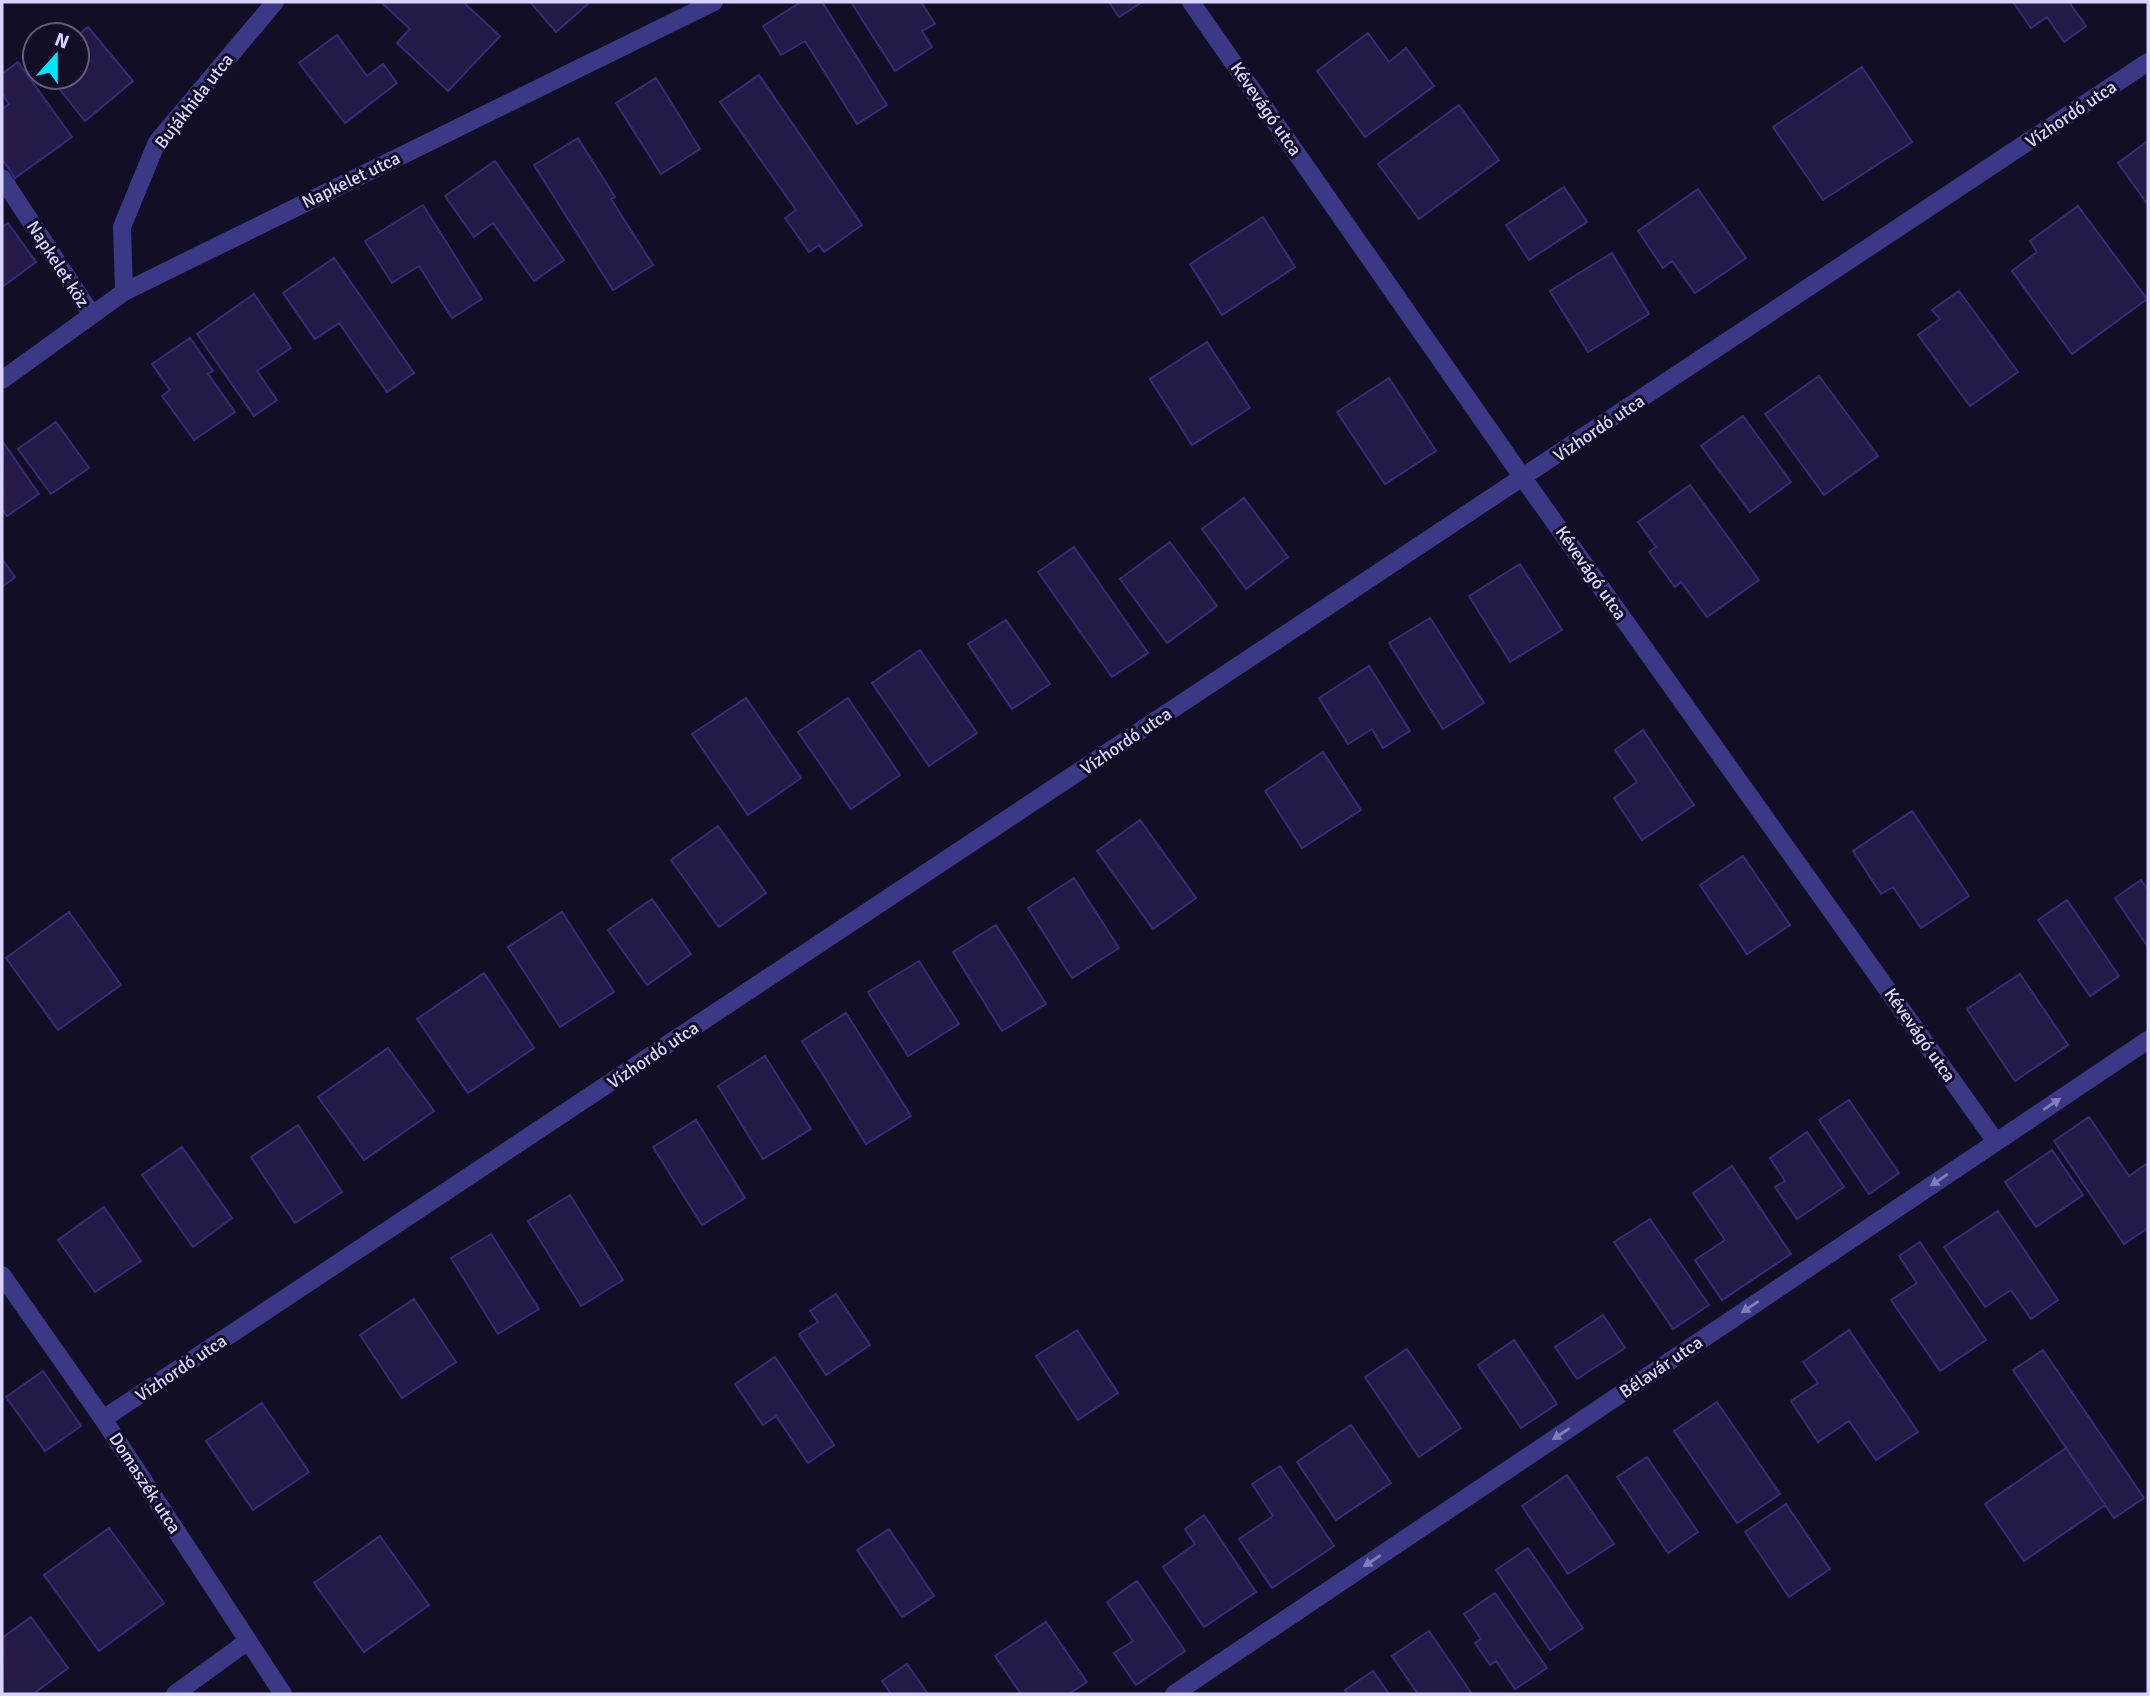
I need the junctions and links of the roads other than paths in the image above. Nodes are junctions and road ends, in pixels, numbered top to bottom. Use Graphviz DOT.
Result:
graph roads {
  1 [pos="275,2"];
  2 [pos="714,2"];
  3 [pos="1191,2"];
  4 [pos="2148,62"];
  5 [pos="2,178"];
  6 [pos="124,292"];
  7 [pos="92,315"];
  8 [pos="2,380"];
  9 [pos="1523,478"];
  10 [pos="2148,1041"];
  11 [pos="1996,1142"];
  12 [pos="2,1275"];
  13 [pos="103,1419"];
  14 [pos="248,1641"];
  15 [pos="175,1694"];
  16 [pos="284,1694"];
  17 [pos="1174,1694"];
  1 -- 6 [label="street, Bujákhida utca"];
  2 -- 6 [label="street, Napkelet utca"];
  3 -- 9 [label="street, Kévevágó utca"];
  4 -- 9 [label="street, Vízhordó utca"];
  5 -- 7 [label="street, Napkelet köz"];
  6 -- 7 [label="street, Napkelet utca"];
  7 -- 8 [label="street, Napkelet utca"];
  9 -- 11 [label="street, Kévevágó utca"];
  9 -- 13 [label="street, Vízhordó utca"];
  11 -- 10 [label="street, Bélavár utca, one-way"];
  11 -- 17 [label="street, Bélavár utca, one-way"];
  12 -- 13 [label="street, Domaszék utca"];
  13 -- 14 [label="street, Domaszék utca"];
  14 -- 15 [label="street"];
  14 -- 16 [label="street, Domaszék utca"];
}
